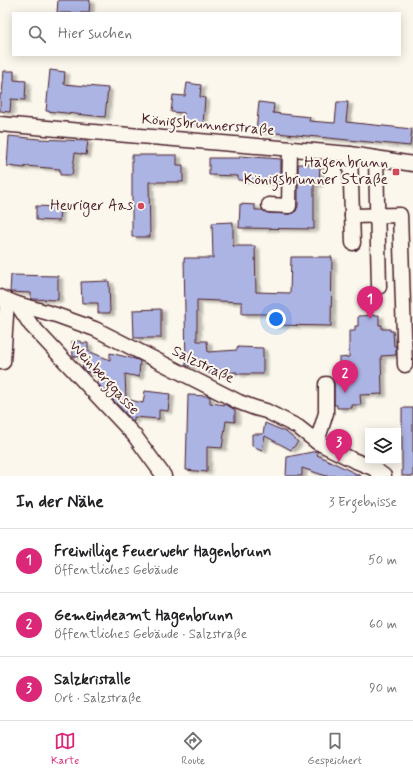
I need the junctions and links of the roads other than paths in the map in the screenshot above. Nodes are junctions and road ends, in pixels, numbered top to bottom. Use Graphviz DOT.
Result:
graph roads {
  1 [pos="0,124"];
  2 [pos="290,149"];
  3 [pos="350,154"];
  4 [pos="376,158"];
  5 [pos="413,164"];
  6 [pos="268,205"];
  7 [pos="378,215"];
  8 [pos="352,216"];
  9 [pos="353,243"];
  10 [pos="379,287"];
  11 [pos="8,301"];
  12 [pos="0,362"];
  13 [pos="406,364"];
  14 [pos="326,384"];
  15 [pos="317,442"];
  16 [pos="164,476"];
  17 [pos="384,476"];
  1 -- 2 [label="street, Königsbrunnerstraße"];
  2 -- 3 [label="street, Königsbrunnerstraße"];
  2 -- 6 [label="street"];
  3 -- 4 [label="street, Königsbrunnerstraße"];
  3 -- 8 [label="street"];
  4 -- 5 [label="street, Königsbrunnerstraße"];
  4 -- 7 [label="street"];
  7 -- 8 [label="street"];
  7 -- 10 [label="street"];
  7 -- 13 [label="street"];
  8 -- 9 [label="street"];
  11 -- 12 [label="street"];
  11 -- 15 [label="street, Salzstraße"];
  11 -- 16 [label="street, Weinberggasse"];
  14 -- 15 [label="street"];
  15 -- 17 [label="street, Salzstraße"];
}
